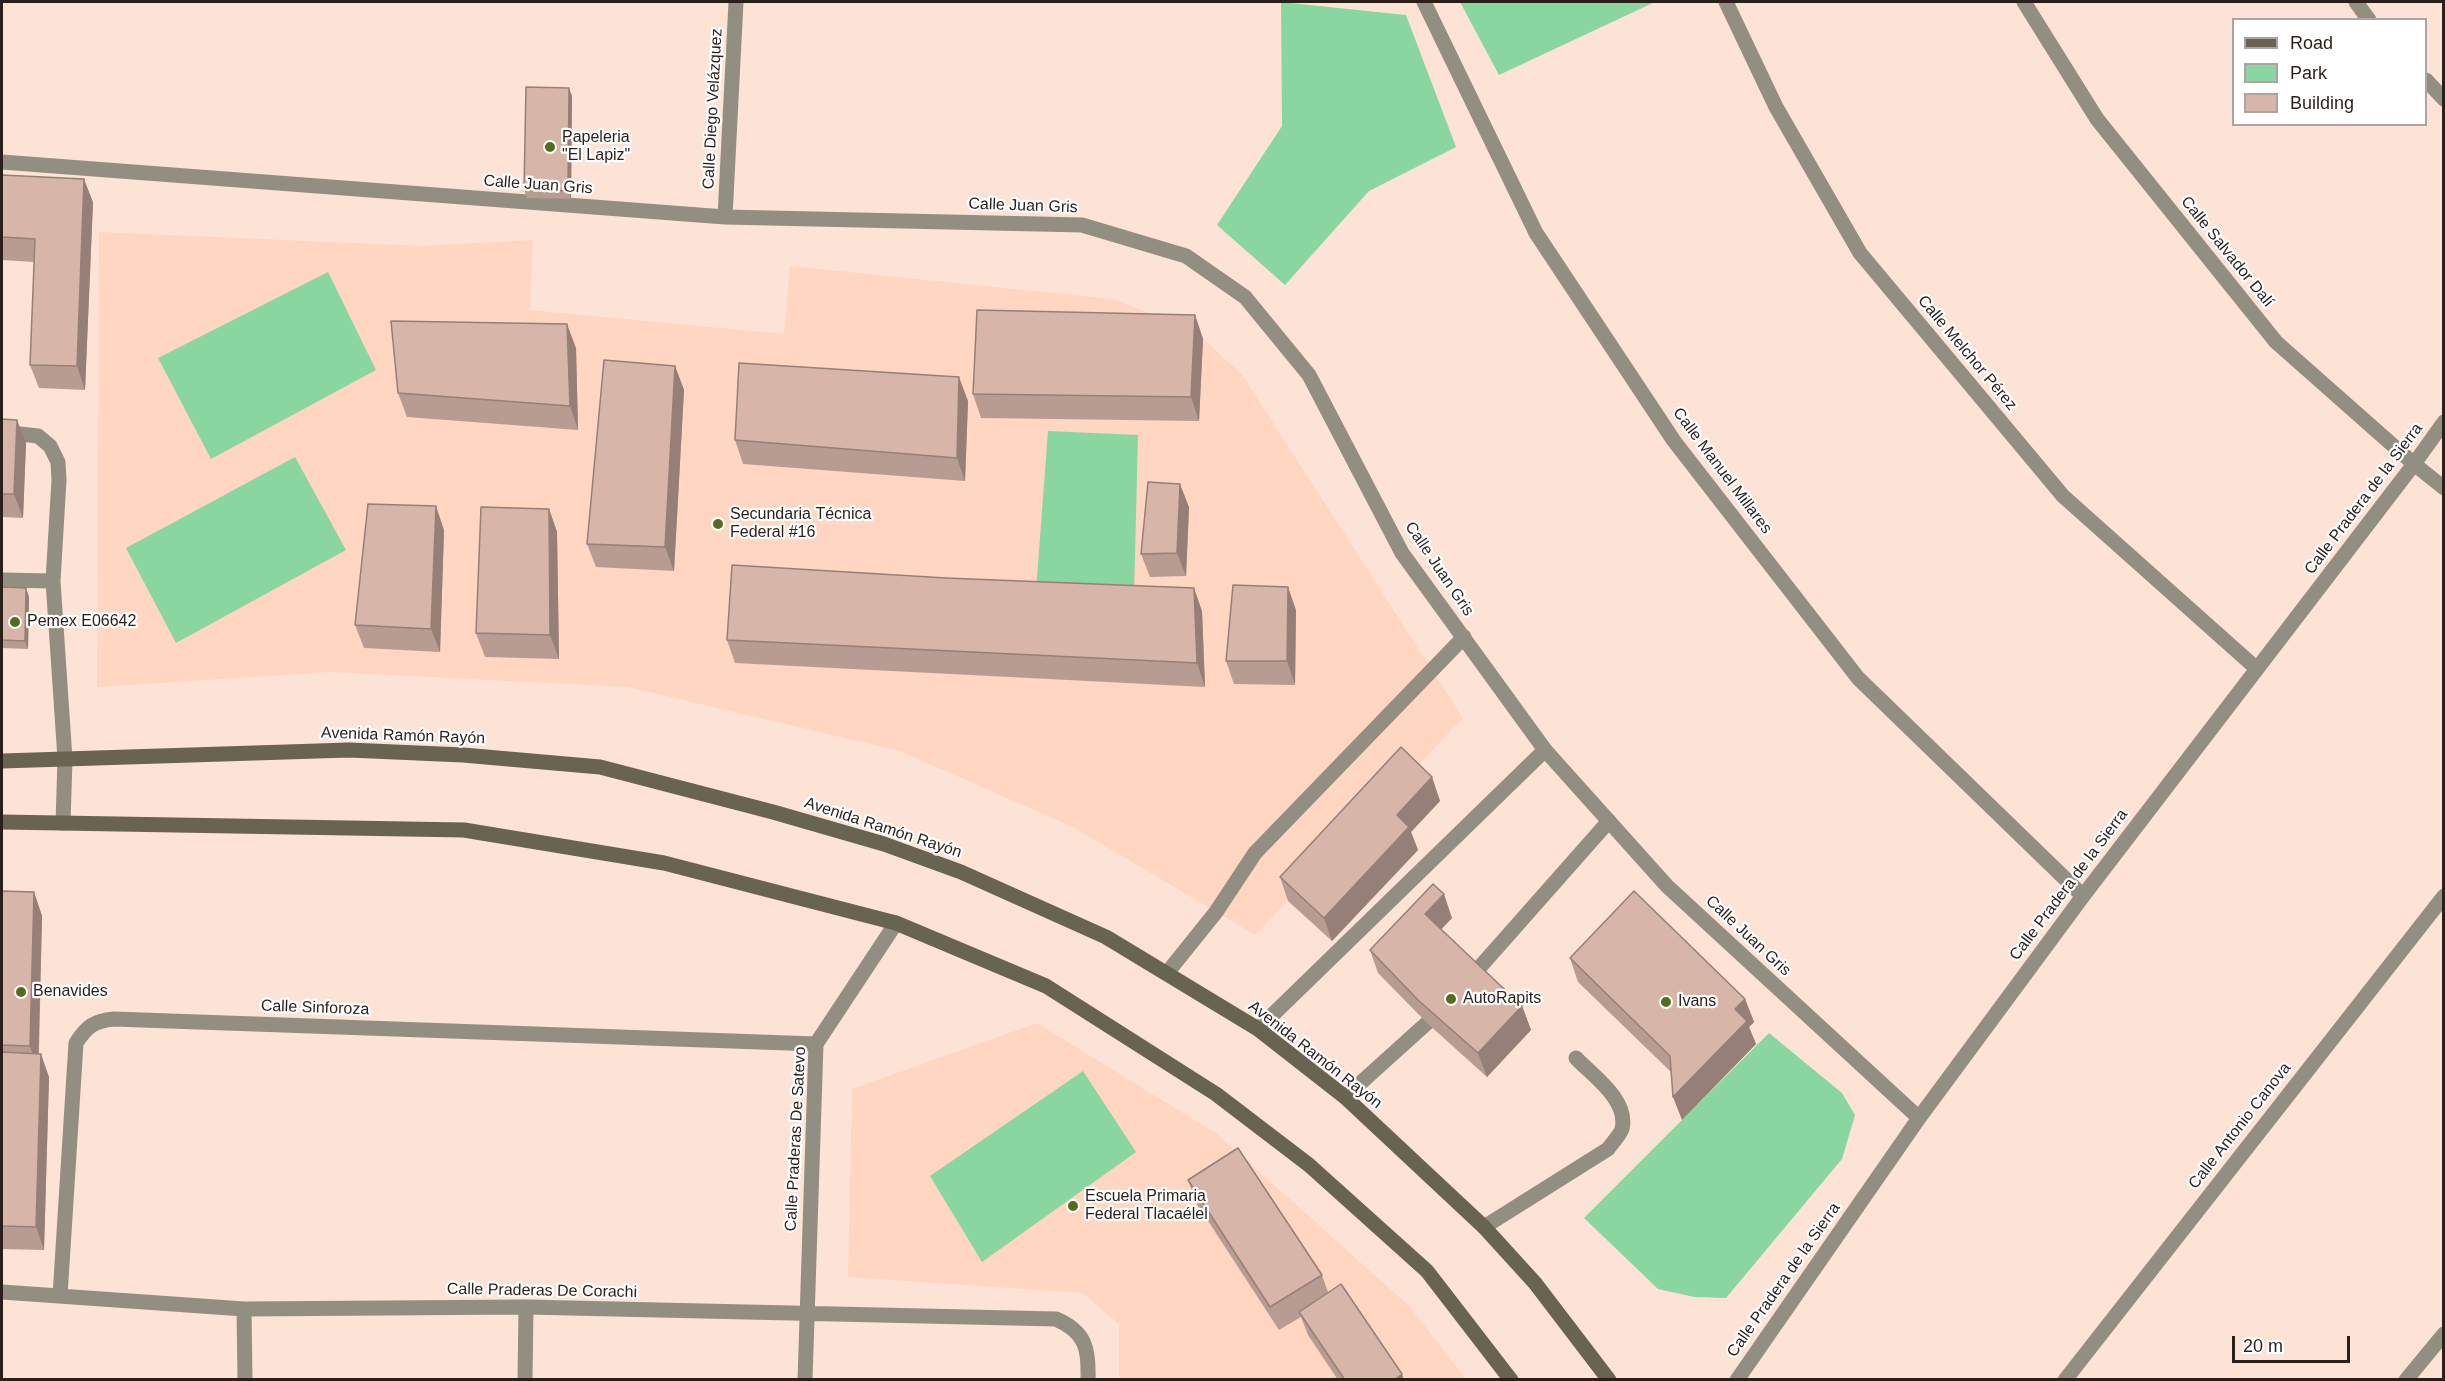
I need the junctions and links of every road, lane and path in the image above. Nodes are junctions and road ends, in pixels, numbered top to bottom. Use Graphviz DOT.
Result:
graph roads {
  1 [pos="736,2"];
  2 [pos="1424,2"];
  3 [pos="1726,2"];
  4 [pos="2024,2"];
  5 [pos="2356,2"];
  6 [pos="2368,18"];
  7 [pos="2427,81"];
  8 [pos="2444,99"];
  9 [pos="2,162"];
  10 [pos="725,217"];
  11 [pos="2444,422"];
  12 [pos="2,432"];
  13 [pos="2414,465"];
  14 [pos="2444,488"];
  15 [pos="2,580"];
  16 [pos="53,581"];
  17 [pos="1464,637"];
  18 [pos="2257,669"];
  19 [pos="1545,750"];
  20 [pos="65,759"];
  21 [pos="2,761"];
  22 [pos="1609,821"];
  23 [pos="2,822"];
  24 [pos="63,823"];
  25 [pos="2083,896"];
  26 [pos="2444,896"];
  27 [pos="896,923"];
  28 [pos="1167,973"];
  29 [pos="1472,975"];
  30 [pos="1427,1023"];
  31 [pos="1258,1029"];
  32 [pos="816,1044"];
  33 [pos="1576,1058"];
  34 [pos="1345,1097"];
  35 [pos="1919,1118"];
  36 [pos="1484,1227"];
  37 [pos="2,1292"];
  38 [pos="60,1296"];
  39 [pos="526,1307"];
  40 [pos="244,1309"];
  41 [pos="807,1313"];
  42 [pos="2444,1334"];
  43 [pos="245,1380"];
  44 [pos="525,1380"];
  45 [pos="804,1380"];
  46 [pos="1088,1380"];
  47 [pos="1511,1380"];
  48 [pos="1609,1380"];
  49 [pos="1737,1380"];
  50 [pos="2065,1380"];
  51 [pos="2406,1380"];
  1 -- 10 [label="street, Calle Diego Velázquez"];
  2 -- 25 [label="street, Calle Manuel Millares"];
  3 -- 18 [label="street, Calle Melchor Pérez"];
  4 -- 13 [label="street, Calle Salvador Dalí"];
  5 -- 6 [label="street"];
  7 -- 8 [label="street"];
  9 -- 10 [label="street, Calle Juan Gris"];
  10 -- 17 [label="street, Calle Juan Gris"];
  11 -- 13 [label="street, Calle Pradera de la Sierra"];
  12 -- 16 [label="street"];
  13 -- 14 [label="street, Calle Salvador Dalí"];
  13 -- 18 [label="street, Calle Pradera de la Sierra"];
  15 -- 16 [label="street"];
  16 -- 20 [label="street"];
  17 -- 19 [label="street, Calle Juan Gris"];
  17 -- 28 [label="street"];
  18 -- 25 [label="street, Calle Pradera de la Sierra"];
  19 -- 22 [label="street, Calle Juan Gris"];
  19 -- 31 [label="street"];
  20 -- 21 [label="main road, Avenida Ramón Rayón"];
  20 -- 24 [label="street"];
  20 -- 28 [label="main road, Avenida Ramón Rayón"];
  22 -- 29 [label="street"];
  22 -- 35 [label="street, Calle Juan Gris"];
  23 -- 24 [label="main road"];
  24 -- 27 [label="main road"];
  25 -- 35 [label="street, Calle Pradera de la Sierra"];
  26 -- 50 [label="street, Calle Antonio Canova"];
  27 -- 32 [label="street, Calle Praderas De Satevo"];
  27 -- 47 [label="main road"];
  28 -- 31 [label="main road, Avenida Ramón Rayón"];
  30 -- 34 [label="street"];
  31 -- 34 [label="main road, Avenida Ramón Rayón"];
  32 -- 38 [label="street, Calle Sinforoza"];
  32 -- 41 [label="street, Calle Praderas De Satevo"];
  33 -- 36 [label="street"];
  34 -- 36 [label="main road, Avenida Ramón Rayón"];
  35 -- 49 [label="street, Calle Pradera de la Sierra"];
  36 -- 48 [label="main road, Avenida Ramón Rayón"];
  37 -- 38 [label="street, Calle Praderas De Corachi"];
  38 -- 40 [label="street, Calle Praderas De Corachi"];
  39 -- 40 [label="street, Calle Praderas De Corachi"];
  39 -- 41 [label="street, Calle Praderas De Corachi"];
  39 -- 44 [label="street"];
  40 -- 43 [label="street"];
  41 -- 45 [label="street, Calle Praderas De Satevo"];
  41 -- 46 [label="street, Calle Praderas De Corachi"];
  42 -- 51 [label="street"];
}
